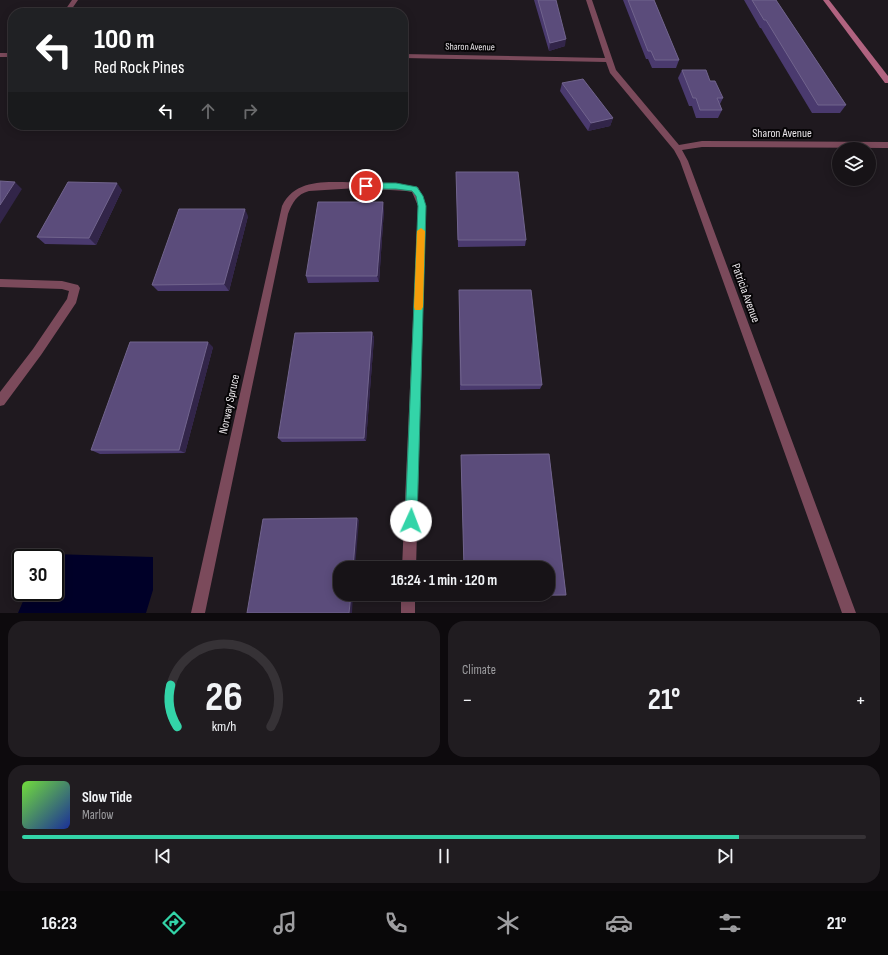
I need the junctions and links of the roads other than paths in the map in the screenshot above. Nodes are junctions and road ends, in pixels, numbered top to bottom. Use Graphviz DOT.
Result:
graph roads {
  1 [pos="589,0"];
  2 [pos="826,0"];
  3 [pos="408,56"];
  4 [pos="609,60"];
  5 [pos="888,81"];
  6 [pos="888,145"];
  7 [pos="677,148"];
  8 [pos="0,283"];
  9 [pos="0,401"];
  10 [pos="409,561"];
  11 [pos="408,601"];
  12 [pos="198,613"];
  13 [pos="408,613"];
  14 [pos="849,613"];
  1 -- 4 [label="street, Patricia Avenue"];
  2 -- 5 [label="main road"];
  3 -- 4 [label="street, Sharon Avenue"];
  4 -- 7 [label="street, Patricia Avenue"];
  6 -- 7 [label="street, Sharon Avenue"];
  7 -- 14 [label="street, Patricia Avenue"];
  8 -- 9 [label="street"];
  10 -- 12 [label="street, Norway Spruce"];
  11 -- 13 [label="street"];
}
